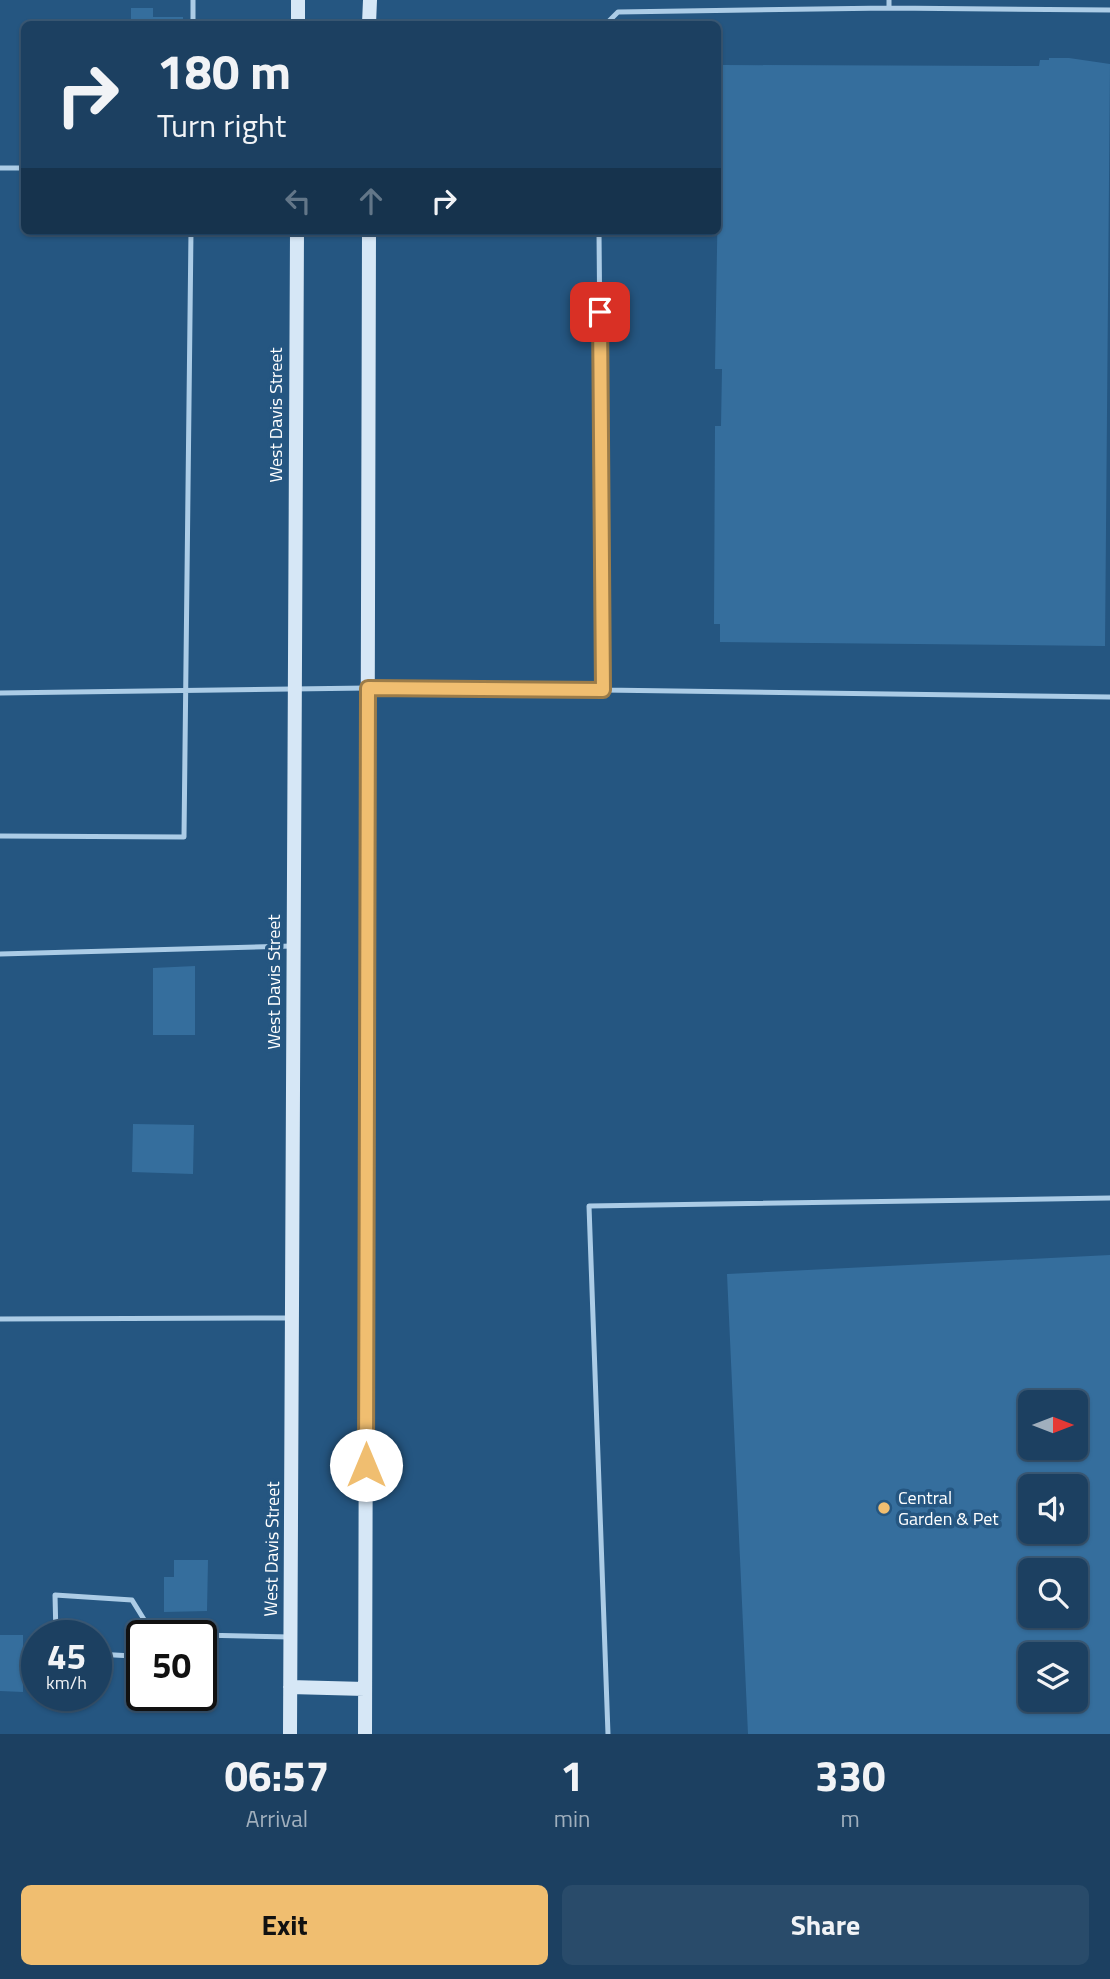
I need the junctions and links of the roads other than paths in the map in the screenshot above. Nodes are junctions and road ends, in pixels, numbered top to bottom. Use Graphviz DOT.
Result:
graph roads {
  1 [pos="193,0"];
  2 [pos="298,0"];
  3 [pos="369,0"];
  4 [pos="889,0"];
  5 [pos="889,8"];
  6 [pos="1110,10"];
  7 [pos="192,21"];
  8 [pos="298,21"];
  9 [pos="369,21"];
  10 [pos="609,21"];
  11 [pos="0,168"];
  12 [pos="21,168"];
  13 [pos="191,235"];
  14 [pos="297,235"];
  15 [pos="369,235"];
  16 [pos="599,235"];
  17 [pos="294,688"];
  18 [pos="368,688"];
  19 [pos="603,690"];
  20 [pos="187,691"];
  21 [pos="0,693"];
  22 [pos="1110,697"];
  23 [pos="0,835"];
  24 [pos="293,946"];
  25 [pos="0,954"];
  26 [pos="1110,1198"];
  27 [pos="293,1318"];
  28 [pos="0,1319"];
  29 [pos="56,1620"];
  30 [pos="143,1620"];
  31 [pos="217,1636"];
  32 [pos="290,1637"];
  33 [pos="290,1687"];
  34 [pos="365,1689"];
  35 [pos="290,1734"];
  36 [pos="365,1734"];
  37 [pos="608,1734"];
  1 -- 7 [label="lane"];
  2 -- 8 [label="main road"];
  3 -- 9 [label="main road"];
  4 -- 5 [label="lane"];
  5 -- 6 [label="lane"];
  5 -- 10 [label="lane"];
  11 -- 12 [label="lane"];
  13 -- 20 [label="lane"];
  14 -- 17 [label="main road, West Davis Street"];
  15 -- 18 [label="main road"];
  16 -- 19 [label="lane"];
  17 -- 18 [label="lane"];
  17 -- 20 [label="lane"];
  17 -- 24 [label="main road, West Davis Street"];
  18 -- 19 [label="lane"];
  18 -- 34 [label="main road"];
  19 -- 22 [label="lane"];
  20 -- 21 [label="lane"];
  20 -- 23 [label="lane"];
  24 -- 25 [label="lane"];
  24 -- 27 [label="main road, West Davis Street"];
  26 -- 37 [label="lane"];
  27 -- 28 [label="lane"];
  27 -- 32 [label="main road, West Davis Street"];
  29 -- 30 [label="lane"];
  31 -- 32 [label="lane"];
  32 -- 33 [label="main road, West Davis Street"];
  33 -- 34 [label="main road"];
  33 -- 35 [label="main road, West Davis Street"];
  34 -- 36 [label="main road"];
}
